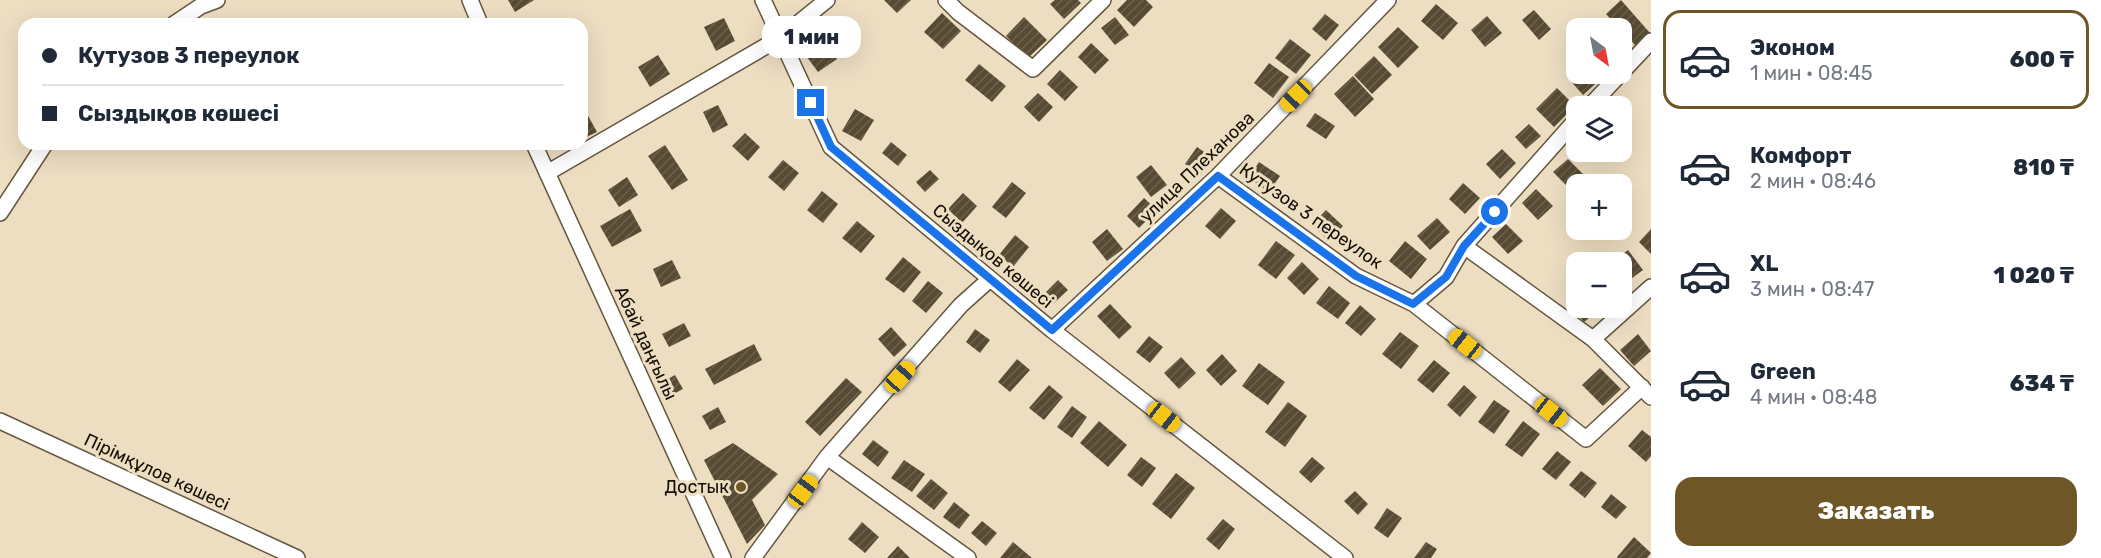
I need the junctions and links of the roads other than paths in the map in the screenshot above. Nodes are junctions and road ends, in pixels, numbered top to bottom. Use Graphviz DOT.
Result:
graph roads {
  1 [pos="217,0"];
  2 [pos="470,0"];
  3 [pos="763,0"];
  4 [pos="827,0"];
  5 [pos="946,0"];
  6 [pos="1103,0"];
  7 [pos="1388,0"];
  8 [pos="183,18"];
  9 [pos="478,18"];
  10 [pos="780,38"];
  11 [pos="1651,40"];
  12 [pos="1632,61"];
  13 [pos="1611,84"];
  14 [pos="1599,96"];
  15 [pos="1566,131"];
  16 [pos="41,150"];
  17 [pos="537,150"];
  18 [pos="548,174"];
  19 [pos="1218,176"];
  20 [pos="0,213"];
  21 [pos="1464,246"];
  22 [pos="990,279"];
  23 [pos="1651,287"];
  24 [pos="1413,304"];
  25 [pos="1052,330"];
  26 [pos="1593,339"];
  27 [pos="1647,392"];
  28 [pos="0,421"];
  29 [pos="827,458"];
  30 [pos="1329,553"];
  31 [pos="297,558"];
  32 [pos="723,558"];
  33 [pos="753,558"];
  34 [pos="968,558"];
  35 [pos="1345,558"];
  1 -- 8 [label="street"];
  2 -- 9 [label="street"];
  3 -- 10 [label="street, Сыздықов көшесі"];
  4 -- 10 [label="street"];
  5 -- 6 [label="street"];
  7 -- 19 [label="street, улица Плеханова"];
  10 -- 18 [label="street"];
  10 -- 22 [label="street, Сыздықов көшесі"];
  11 -- 12 [label="street"];
  13 -- 14 [label="street"];
  15 -- 21 [label="street"];
  16 -- 20 [label="street"];
  17 -- 18 [label="street, Абай даңғылы"];
  18 -- 32 [label="street, Абай даңғылы"];
  19 -- 24 [label="street, Кутузов 3 переулок"];
  19 -- 25 [label="street, улица Плеханова"];
  21 -- 24 [label="street"];
  21 -- 26 [label="street, Кутузов 3 переулок"];
  22 -- 25 [label="street, Сыздықов көшесі"];
  22 -- 29 [label="street"];
  23 -- 26 [label="street"];
  24 -- 27 [label="street, Кутузов 3 переулок"];
  25 -- 30 [label="street, Сыздықов көшесі"];
  26 -- 27 [label="street, Кутузов 3 переулок"];
  28 -- 31 [label="street, Пірімқұлов көшесі"];
  29 -- 33 [label="street"];
  29 -- 34 [label="street"];
  30 -- 35 [label="street, Сыздықов көшесі"];
}
